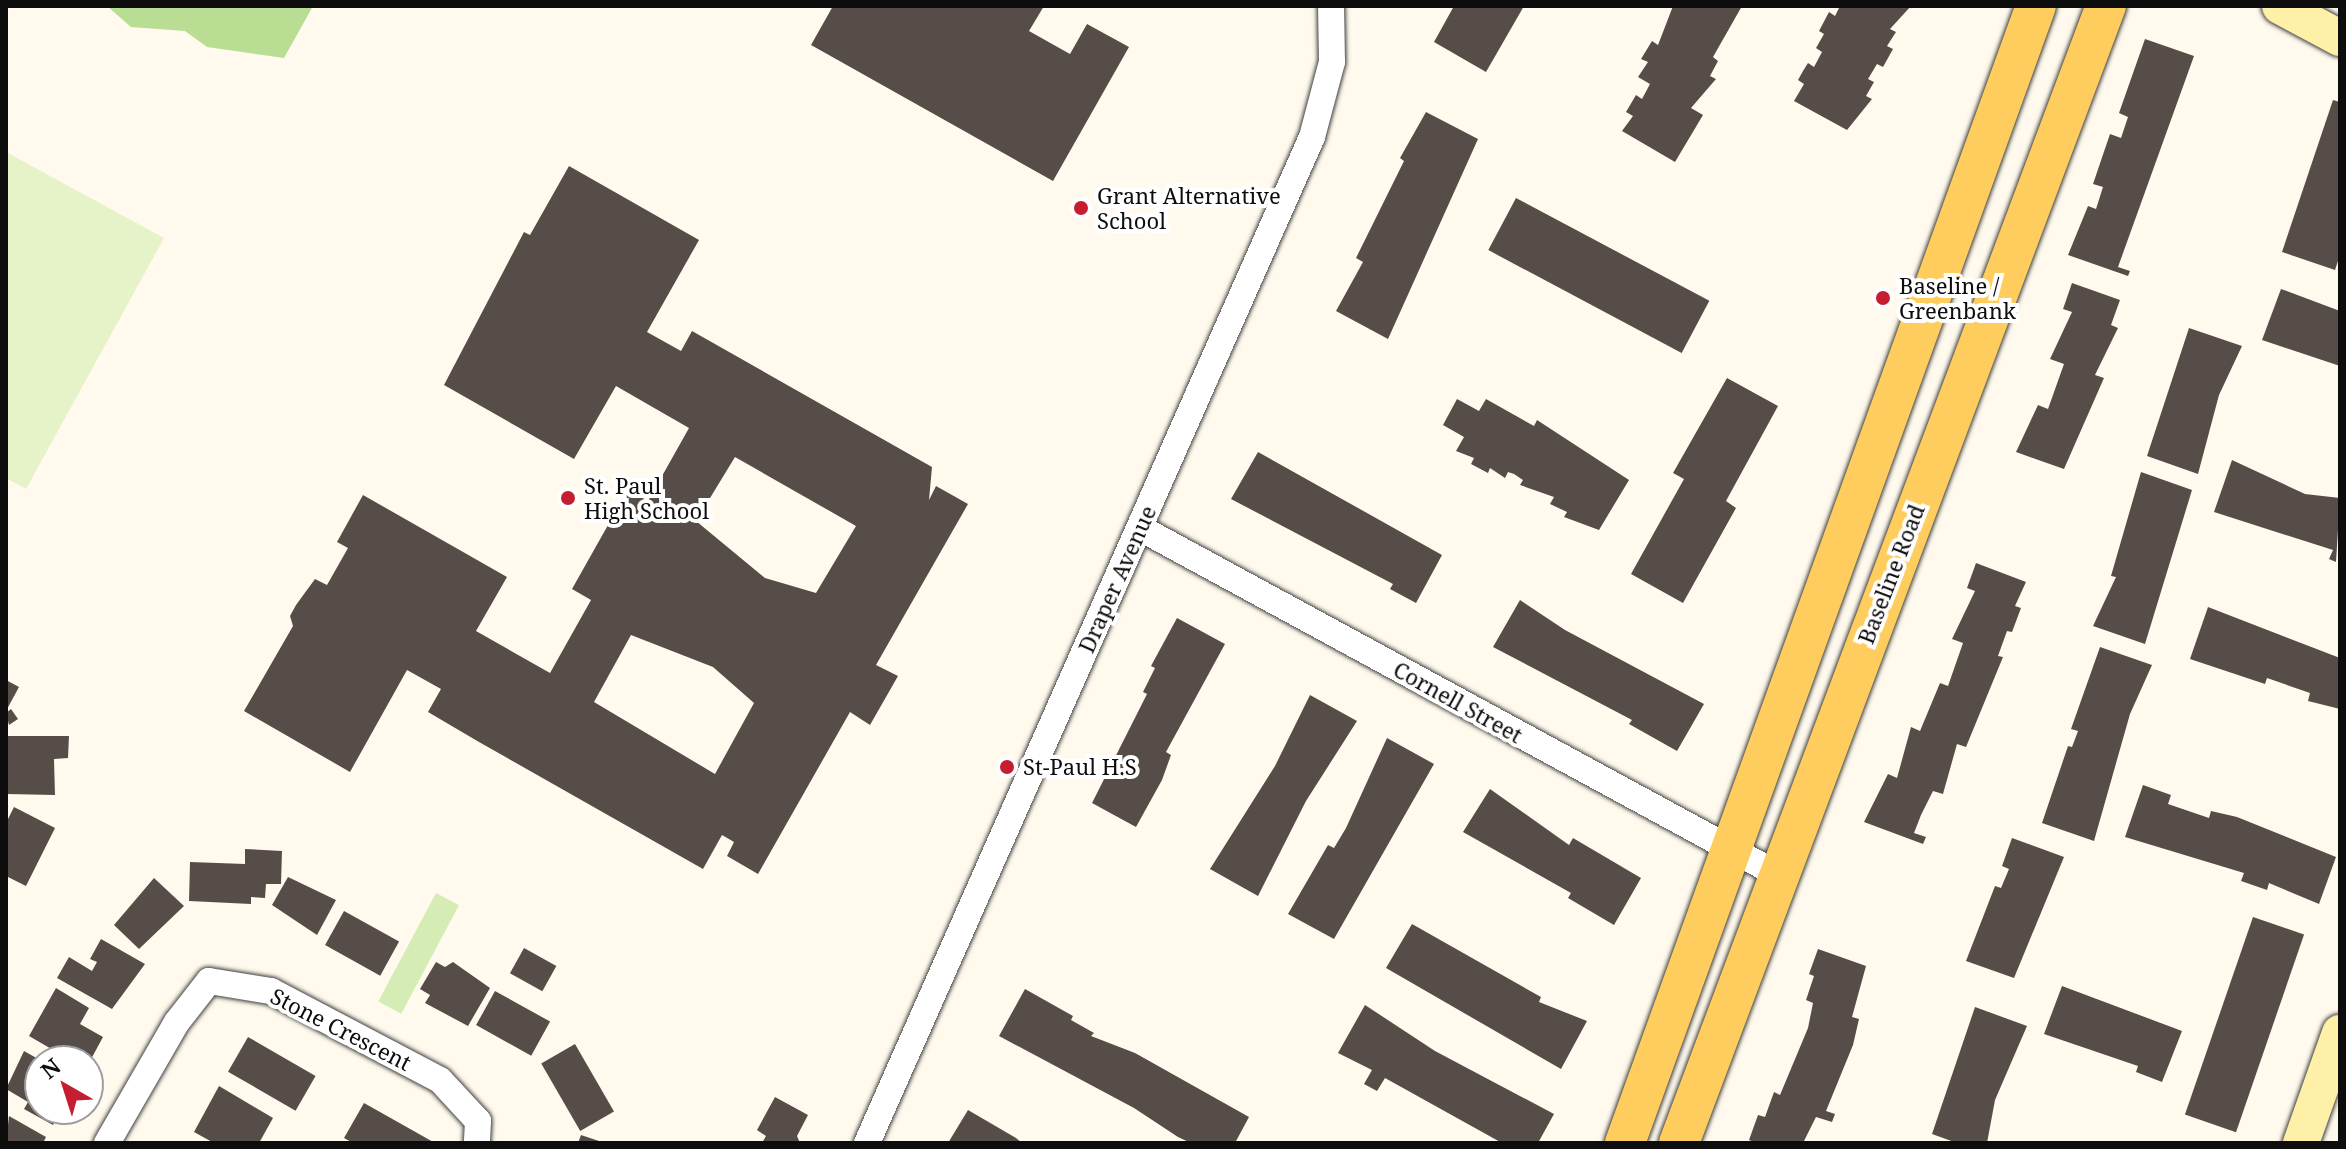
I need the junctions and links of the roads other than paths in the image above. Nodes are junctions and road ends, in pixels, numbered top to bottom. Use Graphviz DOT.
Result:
graph roads {
  1 [pos="1331,6"];
  2 [pos="2036,6"];
  3 [pos="2106,6"];
  4 [pos="2280,6"];
  5 [pos="2340,38"];
  6 [pos="1140,528"];
  7 [pos="1728,851"];
  8 [pos="1777,874"];
  9 [pos="2340,1033"];
  10 [pos="107,1143"];
  11 [pos="477,1143"];
  12 [pos="867,1143"];
  13 [pos="1625,1143"];
  14 [pos="1679,1143"];
  15 [pos="2301,1143"];
  1 -- 6 [label="street, Draper Avenue"];
  2 -- 7 [label="main road"];
  3 -- 8 [label="main road, Baseline Road"];
  4 -- 5 [label="street"];
  6 -- 7 [label="street, Cornell Street"];
  6 -- 12 [label="street, Draper Avenue"];
  7 -- 8 [label="street, Cornell Street"];
  7 -- 13 [label="main road"];
  8 -- 14 [label="main road, Baseline Road"];
  9 -- 15 [label="street"];
  10 -- 11 [label="street, Stone Crescent"];
}
